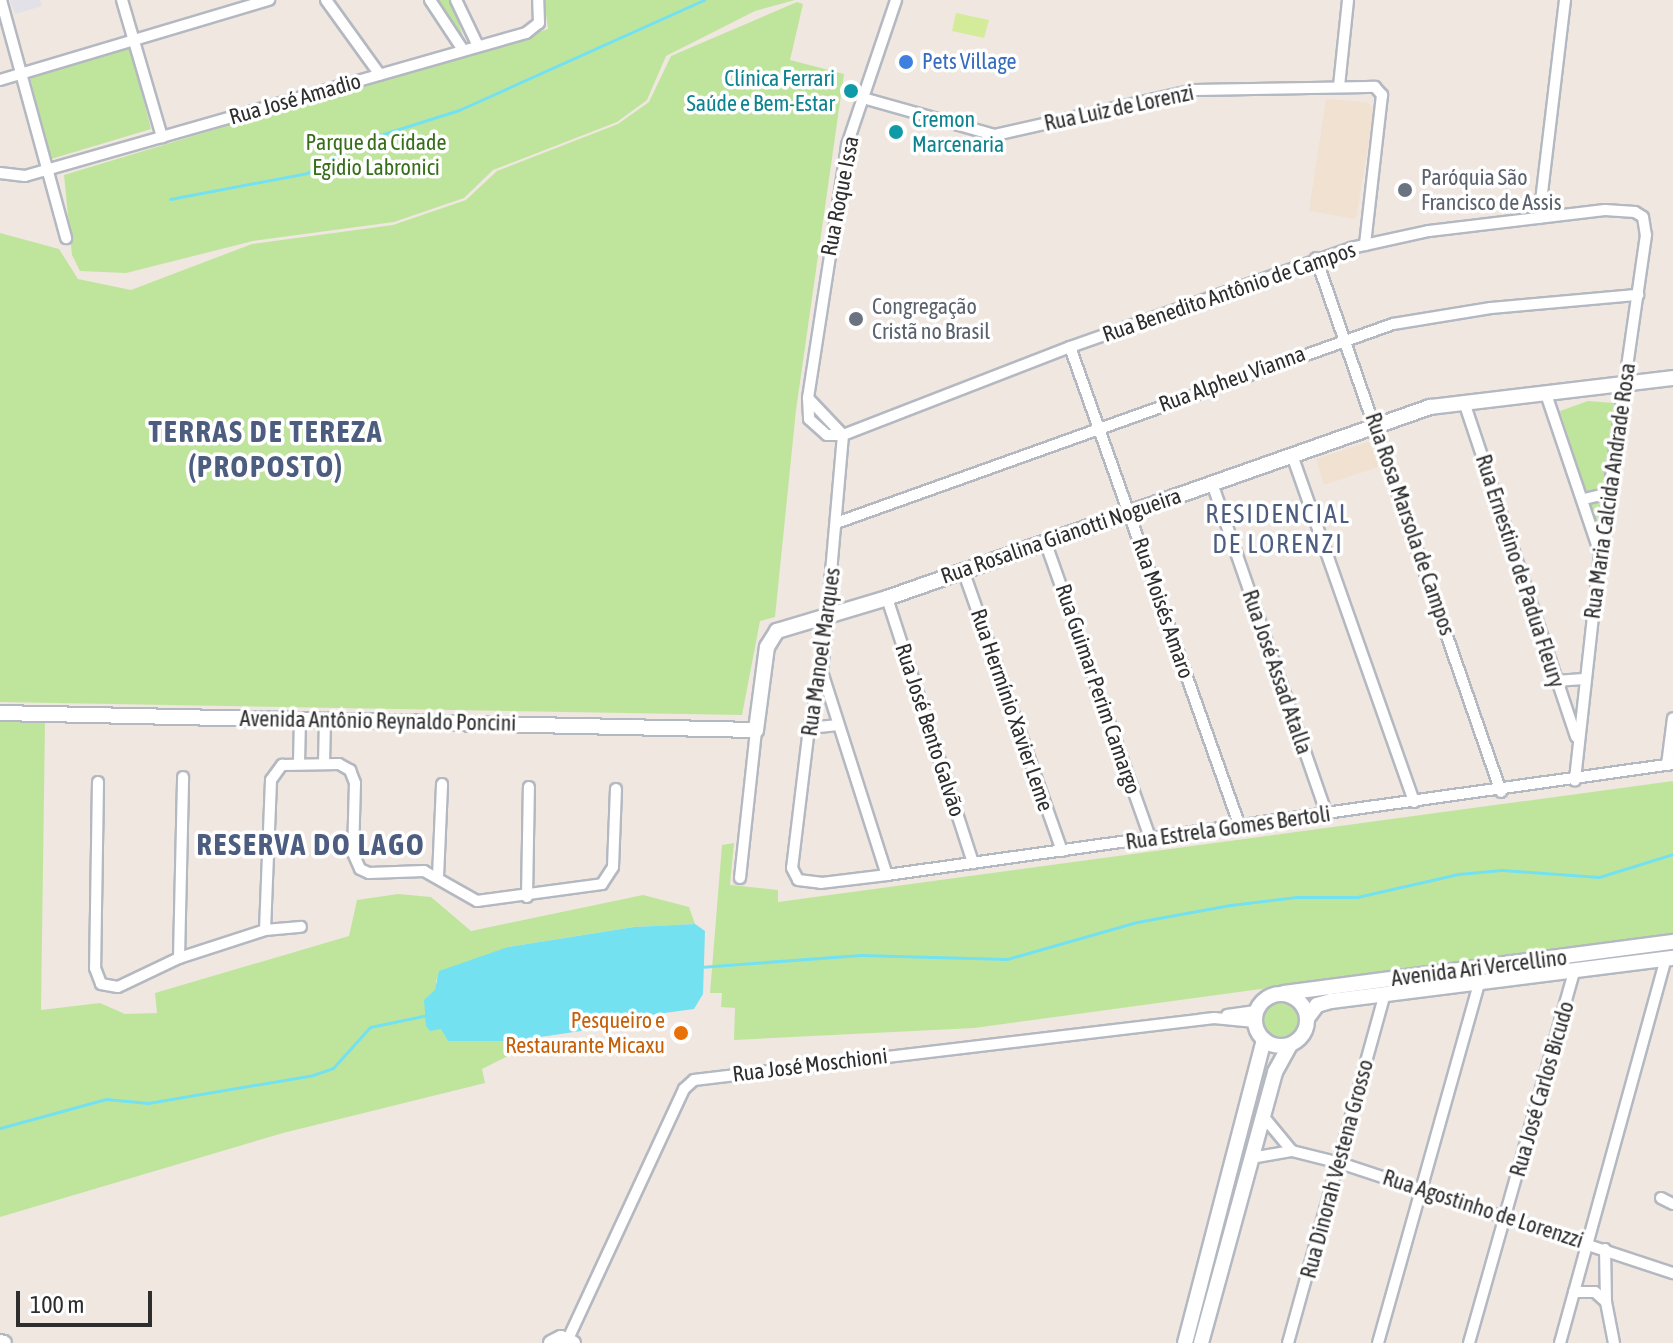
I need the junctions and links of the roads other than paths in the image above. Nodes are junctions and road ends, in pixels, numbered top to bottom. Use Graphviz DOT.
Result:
graph roads {
  1 [pos="1,0"];
  2 [pos="122,0"];
  3 [pos="269,0"];
  4 [pos="326,0"];
  5 [pos="430,0"];
  6 [pos="456,0"];
  7 [pos="538,0"];
  8 [pos="896,0"];
  9 [pos="1348,0"];
  10 [pos="1565,0"];
  11 [pos="134,41"];
  12 [pos="478,46"];
  13 [pos="463,50"];
  14 [pos="23,74"];
  15 [pos="380,75"];
  16 [pos="0,80"];
  17 [pos="1339,86"];
  18 [pos="863,98"];
  19 [pos="162,137"];
  20 [pos="47,167"];
  21 [pos="0,173"];
  22 [pos="1630,210"];
  23 [pos="1539,218"];
  24 [pos="66,238"];
  25 [pos="1365,245"];
  26 [pos="1316,258"];
  27 [pos="1638,295"];
  28 [pos="1344,338"];
  29 [pos="1070,347"];
  30 [pos="1673,378"];
  31 [pos="1626,382"];
  32 [pos="1546,394"];
  33 [pos="1464,402"];
  34 [pos="1377,424"];
  35 [pos="1099,427"];
  36 [pos="843,435"];
  37 [pos="1292,455"];
  38 [pos="1212,483"];
  39 [pos="1610,493"];
  40 [pos="1584,499"];
  41 [pos="1128,510"];
  42 [pos="839,522"];
  43 [pos="1045,541"];
  44 [pos="1600,553"];
  45 [pos="963,570"];
  46 [pos="887,598"];
  47 [pos="828,615"];
  48 [pos="822,673"];
  49 [pos="1584,679"];
  50 [pos="1555,681"];
  51 [pos="0,713"];
  52 [pos="1673,718"];
  53 [pos="300,719"];
  54 [pos="325,719"];
  55 [pos="836,725"];
  56 [pos="809,728"];
  57 [pos="756,730"];
  58 [pos="1577,739"];
  59 [pos="299,763"];
  60 [pos="324,764"];
  61 [pos="1670,764"];
  62 [pos="183,777"];
  63 [pos="1575,781"];
  64 [pos="98,782"];
  65 [pos="442,784"];
  66 [pos="529,787"];
  67 [pos="616,789"];
  68 [pos="1501,792"];
  69 [pos="1414,802"];
  70 [pos="1327,815"];
  71 [pos="1239,824"];
  72 [pos="1150,837"];
  73 [pos="1062,851"];
  74 [pos="973,863"];
  75 [pos="792,868"];
  76 [pos="887,875"];
  77 [pos="438,877"];
  78 [pos="740,878"];
  79 [pos="527,897"];
  80 [pos="301,927"];
  81 [pos="265,930"];
  82 [pos="1673,942"];
  83 [pos="179,958"];
  84 [pos="1670,959"];
  85 [pos="1482,968"];
  86 [pos="1574,972"];
  87 [pos="1479,985"];
  88 [pos="1284,993"];
  89 [pos="1384,996"];
  90 [pos="1256,1017"];
  91 [pos="1308,1017"];
  92 [pos="1264,1040"];
  93 [pos="1290,1045"];
  94 [pos="1263,1116"];
  95 [pos="1292,1151"];
  96 [pos="1251,1158"];
  97 [pos="1340,1163"];
  98 [pos="1424,1188"];
  99 [pos="1661,1198"];
  100 [pos="1673,1204"];
  101 [pos="1506,1216"];
  102 [pos="1587,1243"];
  103 [pos="1605,1249"];
  104 [pos="1673,1273"];
  105 [pos="1574,1292"];
  106 [pos="1606,1302"];
  107 [pos="570,1341"];
  108 [pos="551,1343"];
  109 [pos="1185,1343"];
  110 [pos="1201,1343"];
  111 [pos="1288,1343"];
  112 [pos="1378,1343"];
  113 [pos="1469,1343"];
  114 [pos="1560,1343"];
  115 [pos="1614,1343"];
  1 -- 14 [label="street"];
  2 -- 11 [label="street"];
  3 -- 11 [label="street"];
  4 -- 15 [label="street"];
  5 -- 13 [label="street"];
  6 -- 12 [label="street"];
  7 -- 12 [label="street, Rua José Amadio"];
  8 -- 18 [label="street, Rua Roque Issa"];
  9 -- 17 [label="street"];
  10 -- 23 [label="street"];
  11 -- 14 [label="street"];
  11 -- 19 [label="street"];
  12 -- 13 [label="street, Rua José Amadio"];
  13 -- 15 [label="street, Rua José Amadio"];
  14 -- 16 [label="street"];
  14 -- 20 [label="street"];
  15 -- 19 [label="street, Rua José Amadio"];
  17 -- 18 [label="street, Rua Luiz de Lorenzi"];
  17 -- 25 [label="street, Rua Luiz de Lorenzi"];
  18 -- 36 [label="street, Rua Roque Issa"];
  19 -- 20 [label="street, Rua José Amadio"];
  20 -- 21 [label="street, Rua José Amadio"];
  20 -- 24 [label="street"];
  22 -- 23 [label="street, Rua Benedito Antônio de Campos"];
  22 -- 27 [label="street, Rua Maria Calcida Andrade Rosa"];
  23 -- 25 [label="street, Rua Benedito Antônio de Campos"];
  25 -- 26 [label="street, Rua Benedito Antônio de Campos"];
  26 -- 28 [label="street, Rua Rosa Marsola de Campos"];
  26 -- 29 [label="street, Rua Benedito Antônio de Campos"];
  27 -- 28 [label="street, Rua Alpheu Vianna"];
  27 -- 31 [label="street, Rua Maria Calcida Andrade Rosa"];
  28 -- 34 [label="street, Rua Rosa Marsola de Campos"];
  28 -- 35 [label="street, Rua Alpheu Vianna"];
  29 -- 35 [label="street, Rua Moisés Amaro"];
  29 -- 36 [label="street, Rua Benedito Antônio de Campos"];
  30 -- 31 [label="street, Rua Rosalina Gianotti Nogueira"];
  31 -- 32 [label="street, Rua Rosalina Gianotti Nogueira"];
  31 -- 39 [label="street, Rua Maria Calcida Andrade Rosa"];
  32 -- 33 [label="street, Rua Rosalina Gianotti Nogueira"];
  32 -- 40 [label="street"];
  33 -- 34 [label="street, Rua Rosalina Gianotti Nogueira"];
  33 -- 50 [label="street, Rua Ernestino de Padua Fleury"];
  34 -- 37 [label="street, Rua Rosalina Gianotti Nogueira"];
  34 -- 68 [label="street, Rua Rosa Marsola de Campos"];
  35 -- 41 [label="street, Rua Moisés Amaro"];
  35 -- 42 [label="street, Rua Alpheu Vianna"];
  36 -- 42 [label="street, Rua Manoel Marques"];
  37 -- 38 [label="street, Rua Rosalina Gianotti Nogueira"];
  37 -- 69 [label="street"];
  38 -- 41 [label="street, Rua Rosalina Gianotti Nogueira"];
  38 -- 70 [label="street, Rua José Assad Atalla"];
  39 -- 40 [label="street"];
  39 -- 44 [label="street, Rua Maria Calcida Andrade Rosa"];
  40 -- 44 [label="street"];
  41 -- 43 [label="street, Rua Rosalina Gianotti Nogueira"];
  41 -- 71 [label="street, Rua Moisés Amaro"];
  42 -- 47 [label="street, Rua Manoel Marques"];
  43 -- 45 [label="street, Rua Rosalina Gianotti Nogueira"];
  43 -- 72 [label="street, Rua Guimar Perim Camargo"];
  44 -- 49 [label="street, Rua Maria Calcida Andrade Rosa"];
  45 -- 46 [label="street, Rua Rosalina Gianotti Nogueira"];
  45 -- 73 [label="street, Rua Hermínio Xavier Leme"];
  46 -- 47 [label="street, Rua Rosalina Gianotti Nogueira"];
  46 -- 74 [label="street, Rua José Bento Galvão"];
  47 -- 48 [label="street, Rua Manoel Marques"];
  47 -- 57 [label="street, Rua Rosalina Gianotti Nogueira"];
  48 -- 55 [label="street"];
  48 -- 56 [label="street, Rua Manoel Marques"];
  49 -- 50 [label="street"];
  49 -- 58 [label="street, Rua Maria Calcida Andrade Rosa"];
  50 -- 58 [label="street, Rua Ernestino de Padua Fleury"];
  51 -- 53 [label="street, Avenida Antônio Reynaldo Poncini"];
  52 -- 61 [label="street"];
  53 -- 54 [label="street, Avenida Antônio Reynaldo Poncini"];
  53 -- 59 [label="street"];
  54 -- 57 [label="street, Avenida Antônio Reynaldo Poncini"];
  54 -- 60 [label="street"];
  55 -- 56 [label="street"];
  55 -- 76 [label="street"];
  56 -- 75 [label="street, Rua Manoel Marques"];
  57 -- 78 [label="street"];
  58 -- 63 [label="street, Rua Maria Calcida Andrade Rosa"];
  59 -- 60 [label="street"];
  59 -- 81 [label="street"];
  60 -- 77 [label="street"];
  61 -- 63 [label="street, Rua Estrela Gomes Bertoli"];
  62 -- 83 [label="street"];
  63 -- 68 [label="street, Rua Estrela Gomes Bertoli"];
  64 -- 83 [label="street"];
  65 -- 77 [label="street"];
  66 -- 79 [label="street"];
  67 -- 79 [label="street"];
  68 -- 69 [label="street, Rua Estrela Gomes Bertoli"];
  69 -- 70 [label="street, Rua Estrela Gomes Bertoli"];
  70 -- 71 [label="street, Rua Estrela Gomes Bertoli"];
  71 -- 72 [label="street, Rua Estrela Gomes Bertoli"];
  72 -- 73 [label="street, Rua Estrela Gomes Bertoli"];
  73 -- 74 [label="street, Rua Estrela Gomes Bertoli"];
  74 -- 76 [label="street, Rua Estrela Gomes Bertoli"];
  75 -- 76 [label="street, Rua Estrela Gomes Bertoli"];
  77 -- 79 [label="street"];
  80 -- 81 [label="street"];
  81 -- 83 [label="street"];
  82 -- 85 [label="street, Avenida Ari Vercellino"];
  84 -- 86 [label="street, Avenida Ari Vercellino"];
  84 -- 102 [label="street"];
  85 -- 87 [label="street"];
  85 -- 88 [label="street, Avenida Ari Vercellino"];
  86 -- 87 [label="street, Avenida Ari Vercellino"];
  86 -- 101 [label="street, Rua José Carlos Bicudo"];
  87 -- 89 [label="street, Avenida Ari Vercellino"];
  87 -- 98 [label="street"];
  88 -- 90 [label="street"];
  88 -- 91 [label="street"];
  89 -- 91 [label="street, Avenida Ari Vercellino"];
  89 -- 97 [label="street, Rua Dinorah Vestena Grosso"];
  90 -- 92 [label="street"];
  90 -- 107 [label="street, Rua José Moschioni"];
  91 -- 93 [label="street"];
  92 -- 93 [label="street"];
  92 -- 109 [label="street"];
  93 -- 94 [label="street"];
  94 -- 95 [label="street"];
  94 -- 96 [label="street"];
  95 -- 96 [label="street, Rua Agostinho de Lorenzzi"];
  95 -- 97 [label="street, Rua Agostinho de Lorenzzi"];
  96 -- 110 [label="street"];
  97 -- 98 [label="street, Rua Agostinho de Lorenzzi"];
  97 -- 111 [label="street, Rua Dinorah Vestena Grosso"];
  98 -- 101 [label="street, Rua Agostinho de Lorenzzi"];
  98 -- 112 [label="street"];
  99 -- 100 [label="street"];
  101 -- 102 [label="street, Rua Agostinho de Lorenzzi"];
  101 -- 113 [label="street, Rua José Carlos Bicudo"];
  102 -- 103 [label="street, Rua Agostinho de Lorenzzi"];
  102 -- 105 [label="street"];
  103 -- 104 [label="street, Rua Agostinho de Lorenzzi"];
  103 -- 106 [label="street"];
  105 -- 106 [label="street"];
  105 -- 114 [label="street"];
  106 -- 115 [label="street"];
  107 -- 108 [label="street"];
}
